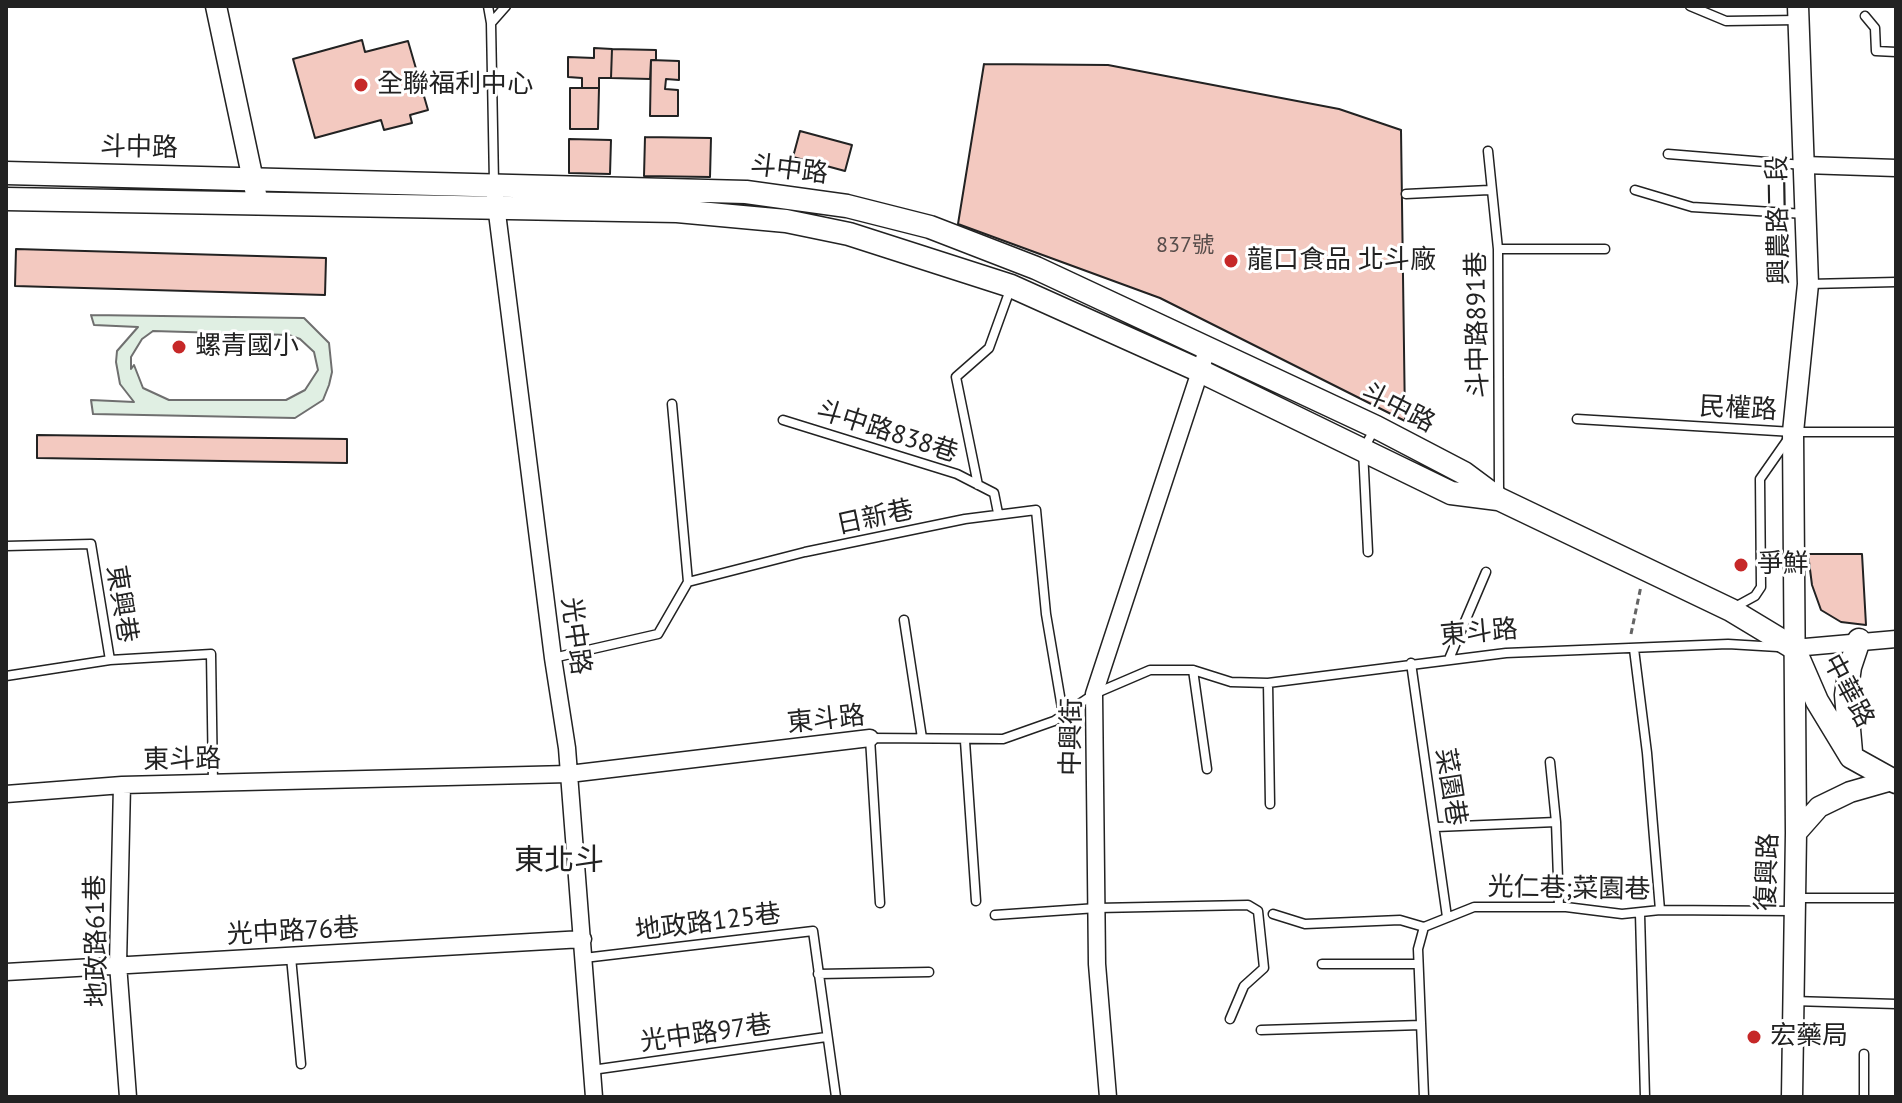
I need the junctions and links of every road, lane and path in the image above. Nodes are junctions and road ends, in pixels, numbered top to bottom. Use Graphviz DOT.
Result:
graph roads {
  1 [pos="216,6"];
  2 [pos="488,6"];
  3 [pos="506,6"];
  4 [pos="1690,6"];
  5 [pos="1798,13"];
  6 [pos="1865,16"];
  7 [pos="491,23"];
  8 [pos="1896,52"];
  9 [pos="1488,151"];
  10 [pos="1668,154"];
  11 [pos="1804,165"];
  12 [pos="1896,168"];
  13 [pos="6,173"];
  14 [pos="255,178"];
  15 [pos="494,183"];
  16 [pos="677,188"];
  17 [pos="1489,190"];
  18 [pos="1635,190"];
  19 [pos="1406,194"];
  20 [pos="6,199"];
  21 [pos="257,204"];
  22 [pos="495,207"];
  23 [pos="677,211"];
  24 [pos="1806,214"];
  25 [pos="1498,249"];
  26 [pos="1605,249"];
  27 [pos="1896,282"];
  28 [pos="1808,284"];
  29 [pos="1011,286"];
  30 [pos="1208,347"];
  31 [pos="1198,370"];
  32 [pos="672,404"];
  33 [pos="1577,419"];
  34 [pos="783,420"];
  35 [pos="1376,427"];
  36 [pos="1793,432"];
  37 [pos="1896,432"];
  38 [pos="1363,450"];
  39 [pos="978,485"];
  40 [pos="1499,499"];
  41 [pos="998,513"];
  42 [pos="6,546"];
  43 [pos="1368,552"];
  44 [pos="1644,570"];
  45 [pos="1486,572"];
  46 [pos="688,582"];
  47 [pos="1731,610"];
  48 [pos="904,620"];
  49 [pos="1896,639"];
  50 [pos="1859,640"];
  51 [pos="1794,648"];
  52 [pos="1631,649"];
  53 [pos="553,658"];
  54 [pos="1449,659"];
  55 [pos="110,660"];
  56 [pos="1411,663"];
  57 [pos="1193,670"];
  58 [pos="6,676"];
  59 [pos="1268,683"];
  60 [pos="1094,694"];
  61 [pos="1063,714"];
  62 [pos="870,738"];
  63 [pos="922,738"];
  64 [pos="965,741"];
  65 [pos="1851,757"];
  66 [pos="1550,762"];
  67 [pos="1207,769"];
  68 [pos="569,774"];
  69 [pos="1894,781"];
  70 [pos="213,783"];
  71 [pos="122,785"];
  72 [pos="6,794"];
  73 [pos="1270,804"];
  74 [pos="1556,822"];
  75 [pos="1436,827"];
  76 [pos="1796,833"];
  77 [pos="1896,898"];
  78 [pos="976,901"];
  79 [pos="880,903"];
  80 [pos="1793,904"];
  81 [pos="1559,907"];
  82 [pos="1097,908"];
  83 [pos="1660,910"];
  84 [pos="1273,914"];
  85 [pos="1640,914"];
  86 [pos="995,915"];
  87 [pos="1447,917"];
  88 [pos="1424,927"];
  89 [pos="583,939"];
  90 [pos="291,957"];
  91 [pos="584,958"];
  92 [pos="118,964"];
  93 [pos="1322,964"];
  94 [pos="1418,964"];
  95 [pos="6,972"];
  96 [pos="929,972"];
  97 [pos="818,974"];
  98 [pos="1793,1001"];
  99 [pos="1896,1004"];
  100 [pos="1230,1019"];
  101 [pos="1421,1025"];
  102 [pos="1261,1030"];
  103 [pos="826,1037"];
  104 [pos="1864,1054"];
  105 [pos="301,1064"];
  106 [pos="592,1070"];
  107 [pos="128,1097"];
  108 [pos="594,1097"];
  109 [pos="836,1097"];
  110 [pos="1108,1097"];
  111 [pos="1424,1097"];
  112 [pos="1645,1097"];
  113 [pos="1792,1097"];
  114 [pos="1864,1097"];
  1 -- 14 [label="street"];
  2 -- 7 [label="lane"];
  3 -- 7 [label="lane"];
  4 -- 5 [label="lane"];
  5 -- 11 [label="street, 興農路二段"];
  6 -- 8 [label="lane"];
  7 -- 15 [label="lane"];
  9 -- 17 [label="lane, 斗中路891巷"];
  10 -- 11 [label="lane"];
  11 -- 12 [label="street"];
  11 -- 24 [label="street, 興農路二段"];
  13 -- 14 [label="main road, 斗中路"];
  14 -- 15 [label="main road, 斗中路"];
  14 -- 21 [label="street"];
  15 -- 16 [label="main road, 斗中路"];
  15 -- 22 [label="street, 光中路"];
  16 -- 23 [label="main road"];
  16 -- 30 [label="main road, 斗中路"];
  17 -- 19 [label="lane"];
  17 -- 25 [label="lane, 斗中路891巷"];
  18 -- 24 [label="lane"];
  20 -- 21 [label="main road, 斗中路"];
  21 -- 22 [label="main road, 斗中路"];
  22 -- 23 [label="main road, 斗中路"];
  22 -- 53 [label="street, 光中路"];
  23 -- 29 [label="main road, 斗中路"];
  24 -- 28 [label="street, 興農路二段"];
  25 -- 26 [label="lane"];
  25 -- 40 [label="lane, 斗中路891巷"];
  27 -- 28 [label="lane"];
  28 -- 36 [label="street, 興農路二段"];
  29 -- 31 [label="main road, 斗中路"];
  29 -- 39 [label="lane, 斗中路838巷"];
  30 -- 31 [label="street, 中興街"];
  30 -- 35 [label="main road, 斗中路"];
  31 -- 38 [label="main road, 斗中路"];
  31 -- 60 [label="street, 中興街"];
  32 -- 46 [label="lane"];
  33 -- 36 [label="lane, 民權路"];
  34 -- 39 [label="lane, 斗中路838巷"];
  35 -- 38 [label="lane"];
  35 -- 40 [label="main road, 斗中路"];
  36 -- 37 [label="lane, 民權路"];
  36 -- 47 [label="lane, 興農路二段"];
  36 -- 51 [label="street, 興農路二段"];
  38 -- 40 [label="main road, 斗中路"];
  38 -- 43 [label="lane"];
  39 -- 41 [label="lane, 斗中路838巷"];
  40 -- 44 [label="main road, 斗中路"];
  41 -- 46 [label="lane, 日新巷"];
  41 -- 61 [label="lane, 日新巷"];
  42 -- 55 [label="lane, 東興巷"];
  44 -- 47 [label="main road, 斗中路"];
  44 -- 52 [label="path"];
  45 -- 54 [label="lane"];
  46 -- 53 [label="lane"];
  47 -- 51 [label="main road, 斗中路"];
  48 -- 63 [label="lane"];
  49 -- 50 [label="street"];
  50 -- 51 [label="street"];
  50 -- 65 [label="main road"];
  51 -- 52 [label="lane, 東斗路"];
  51 -- 65 [label="main road, 中華路"];
  51 -- 76 [label="street, 復興路"];
  52 -- 54 [label="lane, 東斗路"];
  52 -- 83 [label="lane"];
  53 -- 68 [label="street, 光中路"];
  54 -- 56 [label="lane, 東斗路"];
  55 -- 58 [label="lane, 東興巷"];
  55 -- 70 [label="lane, 東興巷"];
  56 -- 59 [label="lane, 東斗路"];
  56 -- 75 [label="lane, 菜園巷"];
  57 -- 59 [label="lane, 東斗路"];
  57 -- 60 [label="lane, 東斗路"];
  57 -- 67 [label="lane"];
  59 -- 73 [label="lane"];
  60 -- 61 [label="lane, 東斗路"];
  60 -- 82 [label="street, 中興街"];
  61 -- 64 [label="lane, 東斗路"];
  62 -- 63 [label="lane, 東斗路"];
  62 -- 68 [label="street, 東斗路"];
  62 -- 79 [label="lane"];
  63 -- 64 [label="lane, 東斗路"];
  64 -- 78 [label="lane"];
  65 -- 69 [label="main road, 中華路"];
  66 -- 74 [label="lane"];
  68 -- 70 [label="street, 東斗路"];
  68 -- 89 [label="street, 光中路"];
  69 -- 76 [label="street"];
  70 -- 71 [label="street, 東斗路"];
  71 -- 72 [label="street, 東斗路"];
  71 -- 92 [label="street, 地政路61巷"];
  74 -- 75 [label="lane"];
  74 -- 81 [label="lane"];
  75 -- 87 [label="lane, 菜園巷"];
  76 -- 80 [label="street, 復興路"];
  77 -- 80 [label="lane, 光仁巷;菜園巷"];
  80 -- 83 [label="lane, 光仁巷;菜園巷"];
  80 -- 98 [label="street, 復興路"];
  81 -- 85 [label="lane, 光仁巷;菜園巷"];
  81 -- 87 [label="lane, 光仁巷;菜園巷"];
  82 -- 86 [label="lane"];
  82 -- 100 [label="lane"];
  82 -- 110 [label="street, 中興街"];
  83 -- 85 [label="lane, 光仁巷;菜園巷"];
  84 -- 88 [label="lane"];
  85 -- 112 [label="lane"];
  87 -- 88 [label="lane, 光仁巷;菜園巷"];
  88 -- 94 [label="lane"];
  89 -- 90 [label="street, 光中路76巷"];
  89 -- 91 [label="street, 光中路"];
  90 -- 92 [label="street, 光中路76巷"];
  90 -- 105 [label="lane"];
  91 -- 97 [label="lane, 地政路125巷"];
  91 -- 106 [label="street, 光中路"];
  92 -- 95 [label="street, 光中路76巷"];
  92 -- 107 [label="street, 地政路61巷"];
  93 -- 94 [label="lane"];
  94 -- 101 [label="lane"];
  96 -- 97 [label="lane"];
  97 -- 103 [label="lane, 地政路125巷"];
  98 -- 99 [label="lane"];
  98 -- 113 [label="street, 復興路"];
  101 -- 102 [label="lane"];
  101 -- 111 [label="lane"];
  103 -- 106 [label="lane, 光中路97巷"];
  103 -- 109 [label="lane, 地政路125巷"];
  104 -- 114 [label="lane"];
  106 -- 108 [label="street, 光中路"];
}
